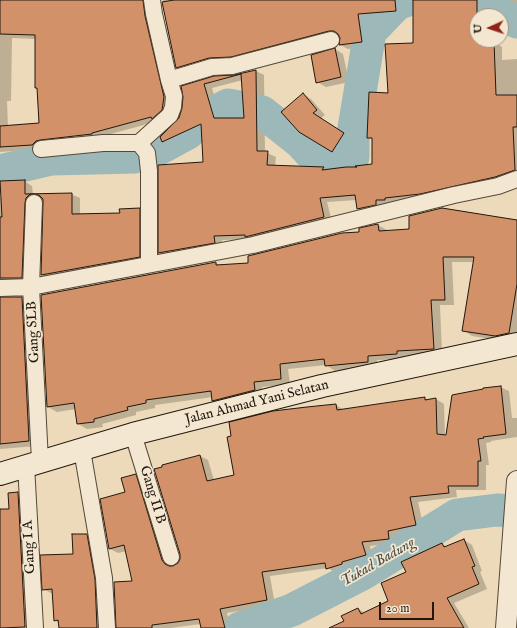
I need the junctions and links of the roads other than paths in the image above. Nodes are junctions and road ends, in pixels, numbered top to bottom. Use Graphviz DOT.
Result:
graph roads {
  1 [pos="152,0"];
  2 [pos="331,40"];
  3 [pos="168,80"];
  4 [pos="139,143"];
  5 [pos="41,149"];
  6 [pos="517,179"];
  7 [pos="34,203"];
  8 [pos="150,264"];
  9 [pos="31,287"];
  10 [pos="0,288"];
  11 [pos="516,347"];
  12 [pos="133,434"];
  13 [pos="82,450"];
  14 [pos="33,463"];
  15 [pos="0,474"];
  16 [pos="517,481"];
  17 [pos="171,557"];
  18 [pos="510,619"];
  19 [pos="35,628"];
  20 [pos="107,628"];
  1 -- 3 [label="street"];
  2 -- 3 [label="street"];
  3 -- 4 [label="street"];
  4 -- 5 [label="street"];
  4 -- 8 [label="street"];
  6 -- 8 [label="street"];
  7 -- 9 [label="street, Gang SLB"];
  8 -- 9 [label="street"];
  9 -- 10 [label="street"];
  9 -- 14 [label="street, Gang SLB"];
  11 -- 12 [label="main road, Jalan Ahmad Yani Selatan"];
  12 -- 13 [label="main road, Jalan Ahmad Yani Selatan"];
  12 -- 17 [label="street, Gang II B"];
  13 -- 14 [label="main road, Jalan Ahmad Yani Selatan"];
  13 -- 20 [label="street"];
  14 -- 15 [label="main road, Jalan Ahmad Yani Selatan"];
  14 -- 19 [label="street, Gang I A"];
  16 -- 18 [label="street"];
}
